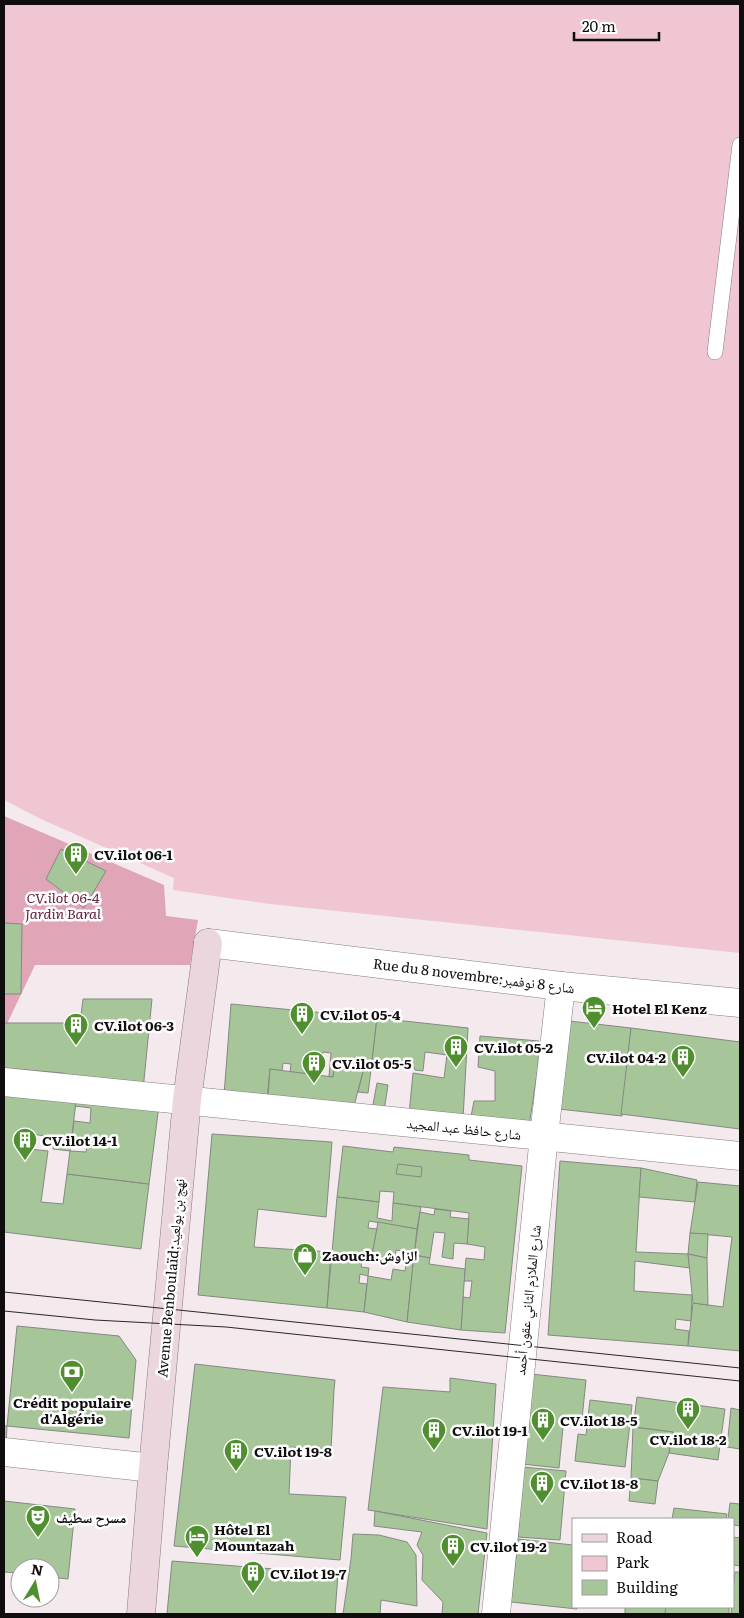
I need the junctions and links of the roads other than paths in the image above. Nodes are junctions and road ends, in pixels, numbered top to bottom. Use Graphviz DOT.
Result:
graph roads {
  1 [pos="740,145"];
  2 [pos="715,352"];
  3 [pos="208,943"];
  4 [pos="561,986"];
  5 [pos="740,1003"];
  6 [pos="4,1082"];
  7 [pos="187,1100"];
  8 [pos="544,1136"];
  9 [pos="740,1156"];
  10 [pos="4,1452"];
  11 [pos="153,1468"];
  12 [pos="141,1614"];
  13 [pos="496,1614"];
  1 -- 2 [label="lane"];
  3 -- 4 [label="street, Rue du 8 novembre;شارع 8 نوفمبر"];
  3 -- 7 [label="street, Avenue Benboulaïd;نهج بن بولعيد"];
  4 -- 5 [label="street, Rue du 8 novembre;شارع 8 نوفمبر"];
  4 -- 8 [label="street, شارع الملازم الثاني عقون أحمد"];
  6 -- 7 [label="street, شارع حافظ عبد المجيد"];
  7 -- 8 [label="street, شارع حافظ عبد المجيد"];
  7 -- 11 [label="street, Avenue Benboulaïd;نهج بن بولعيد"];
  8 -- 9 [label="street, شارع حافظ عبد المجيد"];
  8 -- 13 [label="street, شارع الملازم الثاني عقون أحمد"];
  10 -- 11 [label="street"];
  11 -- 12 [label="street, Avenue Benboulaïd;نهج بن بولعيد"];
}
